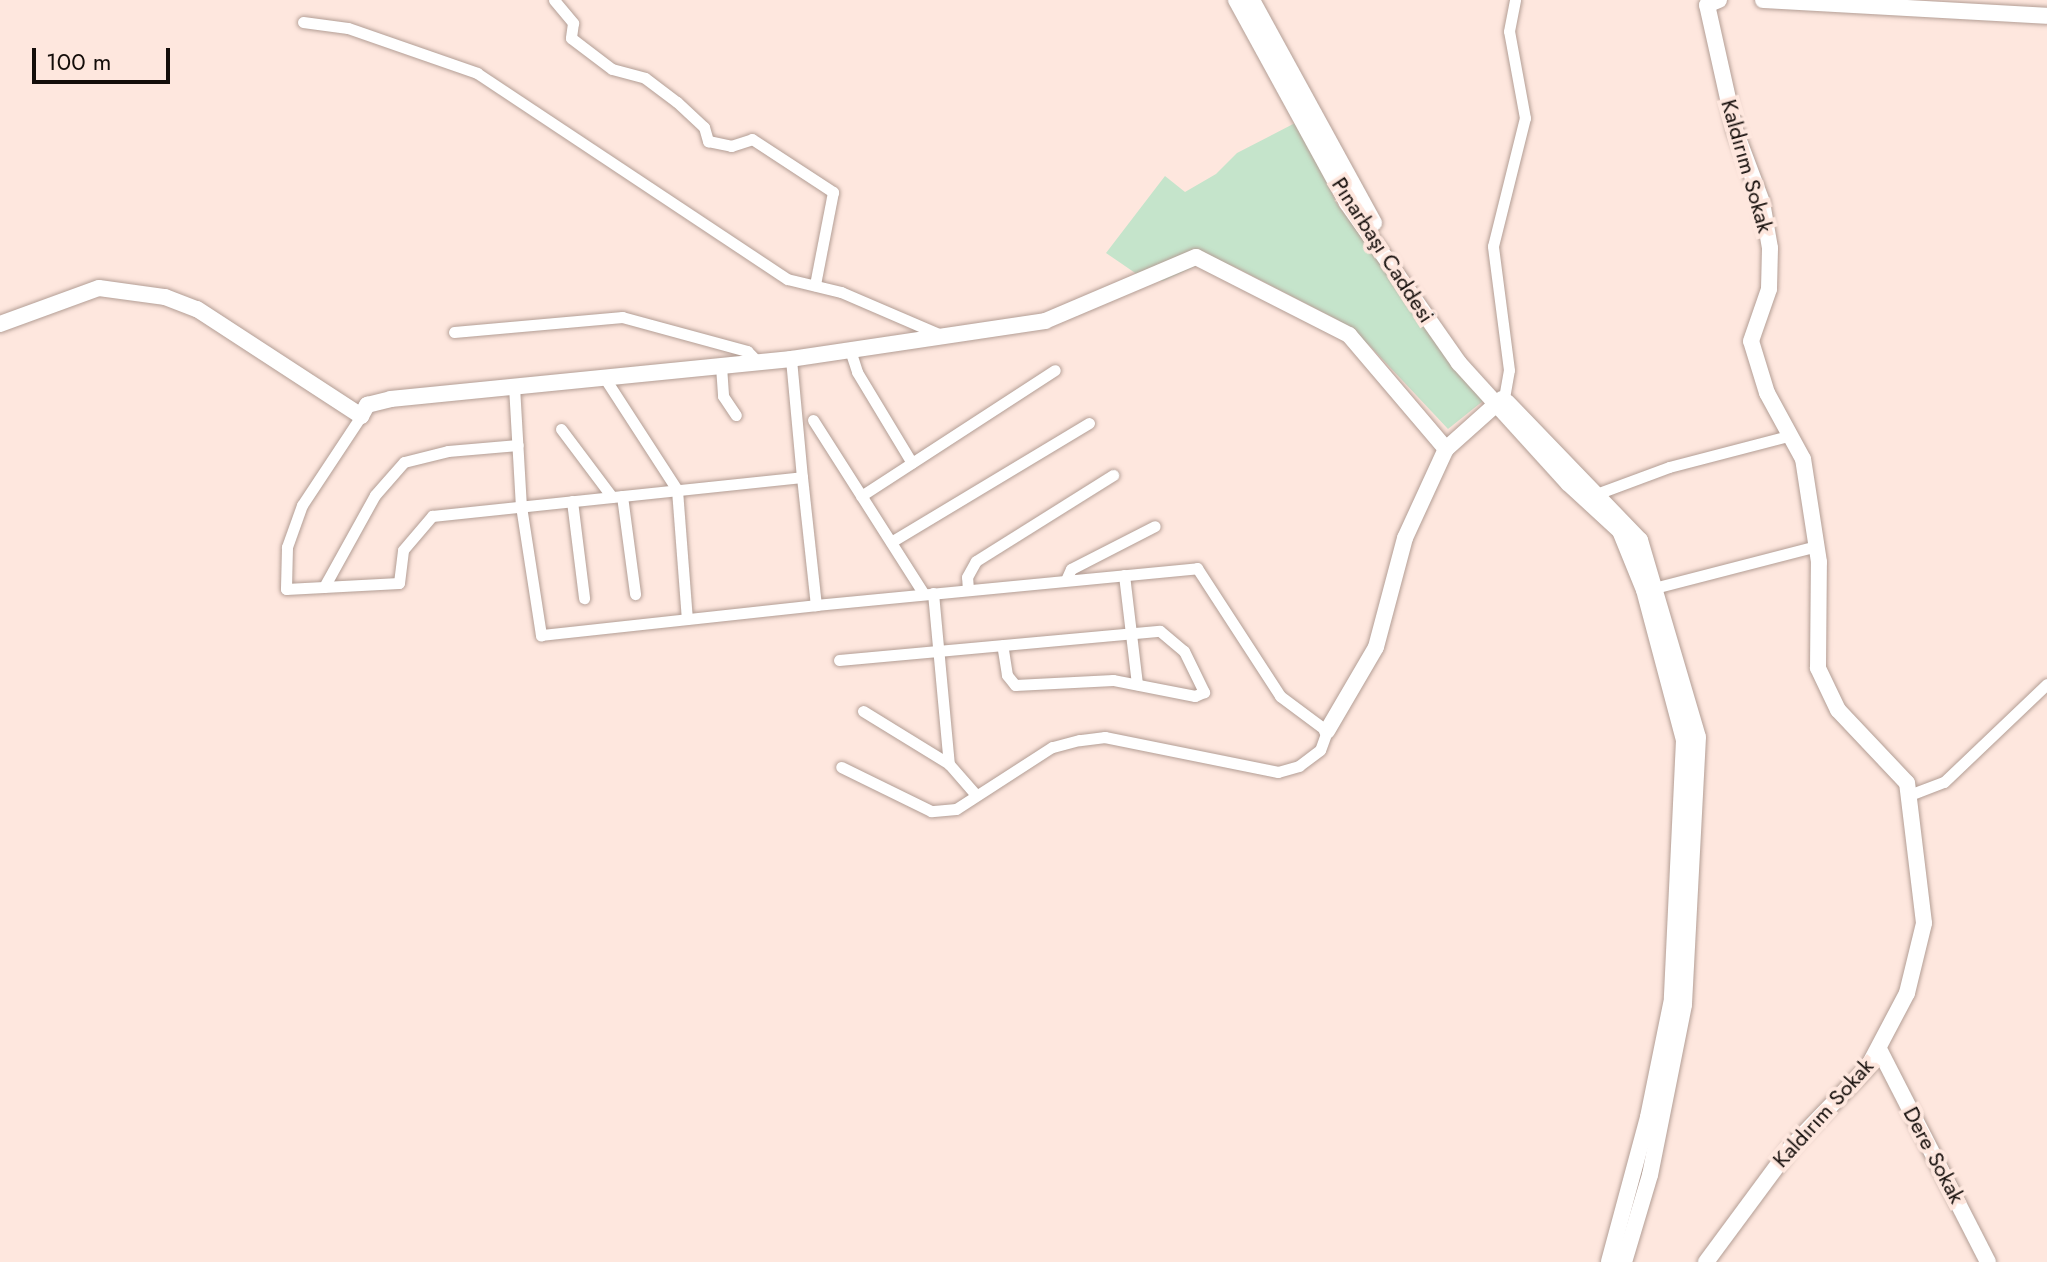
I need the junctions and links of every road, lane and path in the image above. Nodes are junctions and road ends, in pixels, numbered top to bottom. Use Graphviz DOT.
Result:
graph roads {
  1 [pos="554,0"];
  2 [pos="1236,0"];
  3 [pos="1252,0"];
  4 [pos="1515,0"];
  5 [pos="1763,0"];
  6 [pos="1708,2"];
  7 [pos="2047,16"];
  8 [pos="303,22"];
  9 [pos="815,285"];
  10 [pos="0,324"];
  11 [pos="454,332"];
  12 [pos="944,336"];
  13 [pos="850,350"];
  14 [pos="791,359"];
  15 [pos="758,362"];
  16 [pos="721,366"];
  17 [pos="1055,370"];
  18 [pos="604,377"];
  19 [pos="514,386"];
  20 [pos="1500,402"];
  21 [pos="736,415"];
  22 [pos="361,416"];
  23 [pos="813,420"];
  24 [pos="1089,423"];
  25 [pos="561,429"];
  26 [pos="1792,435"];
  27 [pos="518,445"];
  28 [pos="1446,449"];
  29 [pos="912,463"];
  30 [pos="1113,475"];
  31 [pos="802,477"];
  32 [pos="677,490"];
  33 [pos="617,496"];
  34 [pos="861,496"];
  35 [pos="1591,496"];
  36 [pos="572,501"];
  37 [pos="521,506"];
  38 [pos="1155,526"];
  39 [pos="891,542"];
  40 [pos="1816,546"];
  41 [pos="1124,575"];
  42 [pos="1066,580"];
  43 [pos="324,587"];
  44 [pos="1658,587"];
  45 [pos="968,590"];
  46 [pos="635,594"];
  47 [pos="928,594"];
  48 [pos="584,598"];
  49 [pos="816,605"];
  50 [pos="687,619"];
  51 [pos="1131,631"];
  52 [pos="1002,645"];
  53 [pos="938,652"];
  54 [pos="839,660"];
  55 [pos="1137,684"];
  56 [pos="2047,684"];
  57 [pos="863,711"];
  58 [pos="1327,731"];
  59 [pos="949,764"];
  60 [pos="841,767"];
  61 [pos="1912,794"];
  62 [pos="976,795"];
  63 [pos="1879,1049"];
  64 [pos="1609,1262"];
  65 [pos="1624,1262"];
  66 [pos="1706,1262"];
  67 [pos="1988,1262"];
  1 -- 9 [label="street"];
  2 -- 20 [label="street, Pınarbaşı Caddesi"];
  3 -- 20 [label="street"];
  4 -- 20 [label="street"];
  5 -- 7 [label="street"];
  6 -- 26 [label="street, Kaldırım Sokak"];
  8 -- 9 [label="street"];
  9 -- 12 [label="street"];
  10 -- 22 [label="street"];
  11 -- 15 [label="street"];
  12 -- 13 [label="street"];
  12 -- 28 [label="street"];
  13 -- 14 [label="street"];
  13 -- 29 [label="street"];
  14 -- 15 [label="street"];
  14 -- 31 [label="street"];
  15 -- 16 [label="street"];
  16 -- 18 [label="street"];
  16 -- 21 [label="street"];
  17 -- 29 [label="street"];
  18 -- 19 [label="street"];
  18 -- 32 [label="street"];
  19 -- 22 [label="street"];
  19 -- 27 [label="street"];
  20 -- 28 [label="street"];
  20 -- 35 [label="street"];
  22 -- 43 [label="street"];
  23 -- 34 [label="street"];
  24 -- 39 [label="street"];
  25 -- 33 [label="street"];
  26 -- 35 [label="street"];
  26 -- 40 [label="street, Kaldırım Sokak"];
  27 -- 37 [label="street"];
  27 -- 43 [label="street"];
  28 -- 58 [label="street"];
  29 -- 34 [label="street"];
  30 -- 45 [label="street"];
  31 -- 32 [label="street"];
  31 -- 49 [label="street"];
  32 -- 33 [label="street"];
  32 -- 50 [label="street"];
  33 -- 36 [label="street"];
  33 -- 46 [label="street"];
  34 -- 39 [label="street"];
  35 -- 44 [label="street"];
  35 -- 64 [label="street"];
  36 -- 37 [label="street"];
  36 -- 48 [label="street"];
  37 -- 43 [label="street"];
  37 -- 50 [label="street"];
  38 -- 42 [label="street"];
  39 -- 47 [label="street"];
  40 -- 44 [label="street"];
  40 -- 61 [label="street, Kaldırım Sokak"];
  41 -- 42 [label="street"];
  41 -- 51 [label="street"];
  41 -- 58 [label="street"];
  42 -- 45 [label="street"];
  44 -- 65 [label="street"];
  45 -- 47 [label="street"];
  47 -- 49 [label="street"];
  47 -- 53 [label="street"];
  49 -- 50 [label="street"];
  51 -- 52 [label="street"];
  51 -- 55 [label="street"];
  51 -- 55 [label="street"];
  52 -- 53 [label="street"];
  52 -- 55 [label="street"];
  53 -- 54 [label="street"];
  53 -- 59 [label="street"];
  56 -- 61 [label="street"];
  57 -- 59 [label="street"];
  58 -- 62 [label="street"];
  59 -- 62 [label="street"];
  60 -- 62 [label="street"];
  61 -- 63 [label="street, Kaldırım Sokak"];
  63 -- 66 [label="street, Kaldırım Sokak"];
  63 -- 67 [label="street, Dere Sokak"];
}
